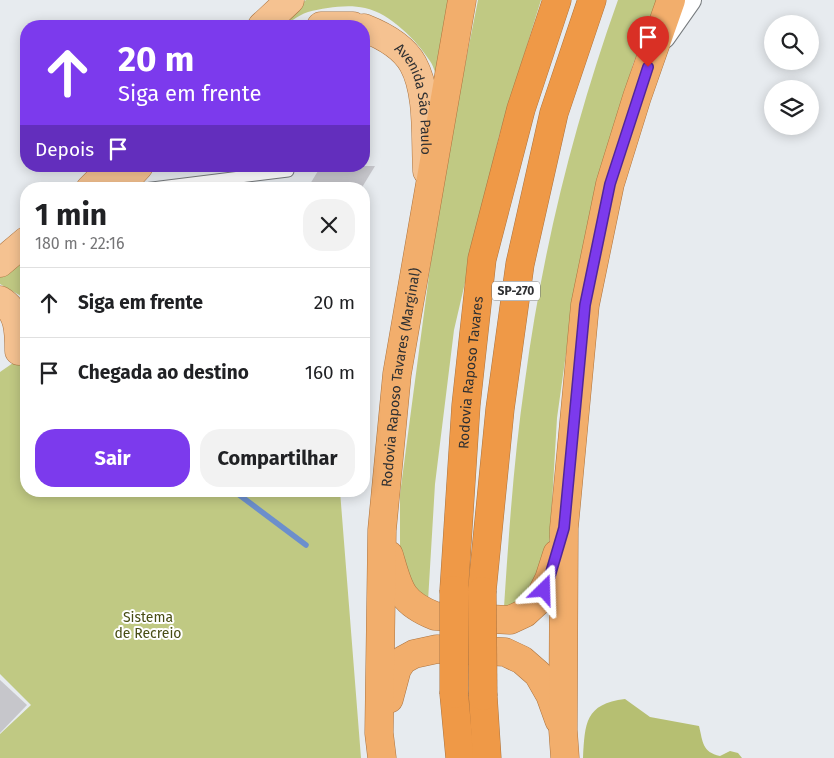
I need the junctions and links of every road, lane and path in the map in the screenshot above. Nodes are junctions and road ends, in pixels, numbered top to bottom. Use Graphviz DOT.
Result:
graph roads {
  1 [pos="290,0"];
  2 [pos="462,0"];
  3 [pos="557,0"];
  4 [pos="592,0"];
  5 [pos="671,0"];
  6 [pos="690,0"];
  7 [pos="268,20"];
  8 [pos="370,30"];
  9 [pos="653,52"];
  10 [pos="107,172"];
  11 [pos="134,172"];
  12 [pos="280,172"];
  13 [pos="97,182"];
  14 [pos="125,182"];
  15 [pos="200,182"];
  16 [pos="428,194"];
  17 [pos="20,246"];
  18 [pos="0,263"];
  19 [pos="0,300"];
  20 [pos="15,353"];
  21 [pos="564,528"];
  22 [pos="382,530"];
  23 [pos="563,730"];
  24 [pos="381,746"];
  25 [pos="460,758"];
  26 [pos="487,758"];
  27 [pos="565,758"];
  1 -- 7 [label="main road"];
  2 -- 16 [label="highway, Rodovia Raposo Tavares (Marginal)"];
  3 -- 25 [label="highway, Rodovia Raposo Tavares / SP-270, bridge"];
  4 -- 26 [label="highway, SP-270, bridge"];
  5 -- 9 [label="highway"];
  6 -- 9 [label="street"];
  8 -- 16 [label="main road, Avenida São Paulo"];
  9 -- 21 [label="highway"];
  10 -- 13 [label="main road"];
  11 -- 14 [label="main road"];
  12 -- 15 [label="lane"];
  16 -- 22 [label="highway, Rodovia Raposo Tavares (Marginal)"];
  17 -- 18 [label="main road"];
  19 -- 20 [label="main road"];
  21 -- 22 [label="highway"];
  21 -- 23 [label="highway"];
  22 -- 24 [label="highway, Rodovia Raposo Tavares (Marginal)"];
  23 -- 24 [label="highway"];
  23 -- 27 [label="highway"];
}
